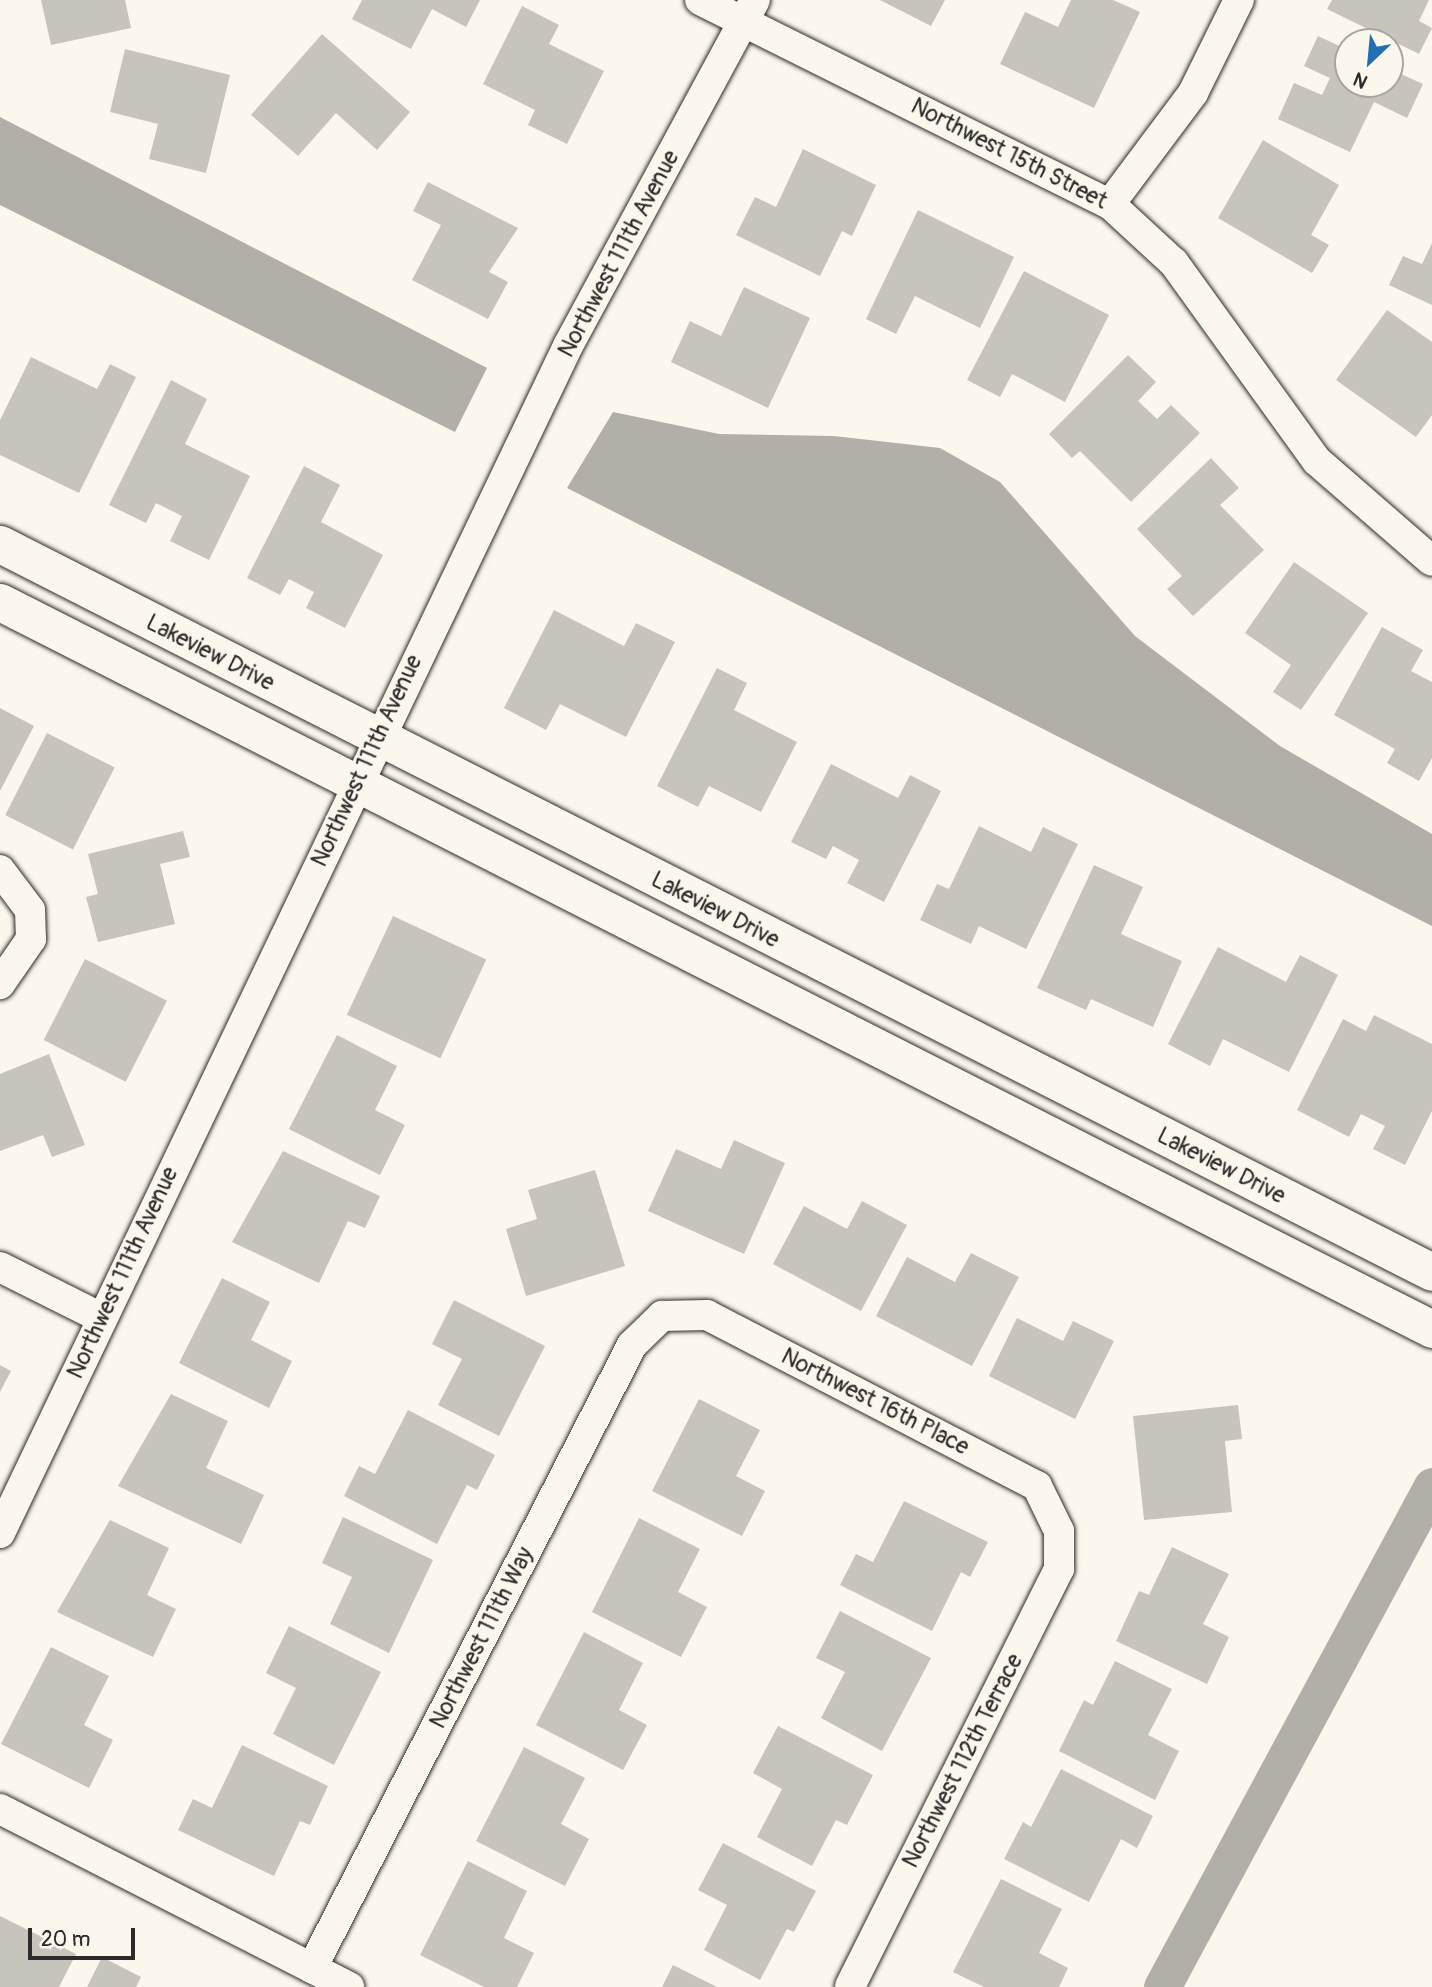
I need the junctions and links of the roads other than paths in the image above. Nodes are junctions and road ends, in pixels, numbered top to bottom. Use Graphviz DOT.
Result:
graph roads {
  1 [pos="700,0"];
  2 [pos="1239,0"];
  3 [pos="750,11"];
  4 [pos="1110,204"];
  5 [pos="0,544"];
  6 [pos="1426,547"];
  7 [pos="0,602"];
  8 [pos="375,739"];
  9 [pos="356,785"];
  10 [pos="0,870"];
  11 [pos="0,984"];
  12 [pos="0,1268"];
  13 [pos="1432,1272"];
  14 [pos="662,1316"];
  15 [pos="102,1318"];
  16 [pos="1432,1329"];
  17 [pos="1059,1531"];
  18 [pos="0,1533"];
  19 [pos="0,1809"];
  20 [pos="312,1968"];
  21 [pos="349,1987"];
  22 [pos="850,1987"];
  1 -- 3 [label="street, Northwest 15th Street"];
  2 -- 4 [label="street"];
  3 -- 4 [label="street, Northwest 15th Street"];
  3 -- 8 [label="street, Northwest 111th Avenue"];
  4 -- 6 [label="street, Northwest 15th Street"];
  5 -- 8 [label="street, Lakeview Drive"];
  7 -- 9 [label="street"];
  8 -- 9 [label="street, Northwest 111th Avenue"];
  8 -- 13 [label="street, Lakeview Drive"];
  9 -- 15 [label="street, Northwest 111th Avenue"];
  9 -- 16 [label="street"];
  10 -- 11 [label="street"];
  12 -- 15 [label="street"];
  14 -- 17 [label="street, Northwest 16th Place"];
  14 -- 20 [label="street, Northwest 111th Way"];
  15 -- 18 [label="street, Northwest 111th Avenue"];
  17 -- 22 [label="street, Northwest 112th Terrace"];
  19 -- 20 [label="street"];
  20 -- 21 [label="street"];
}
